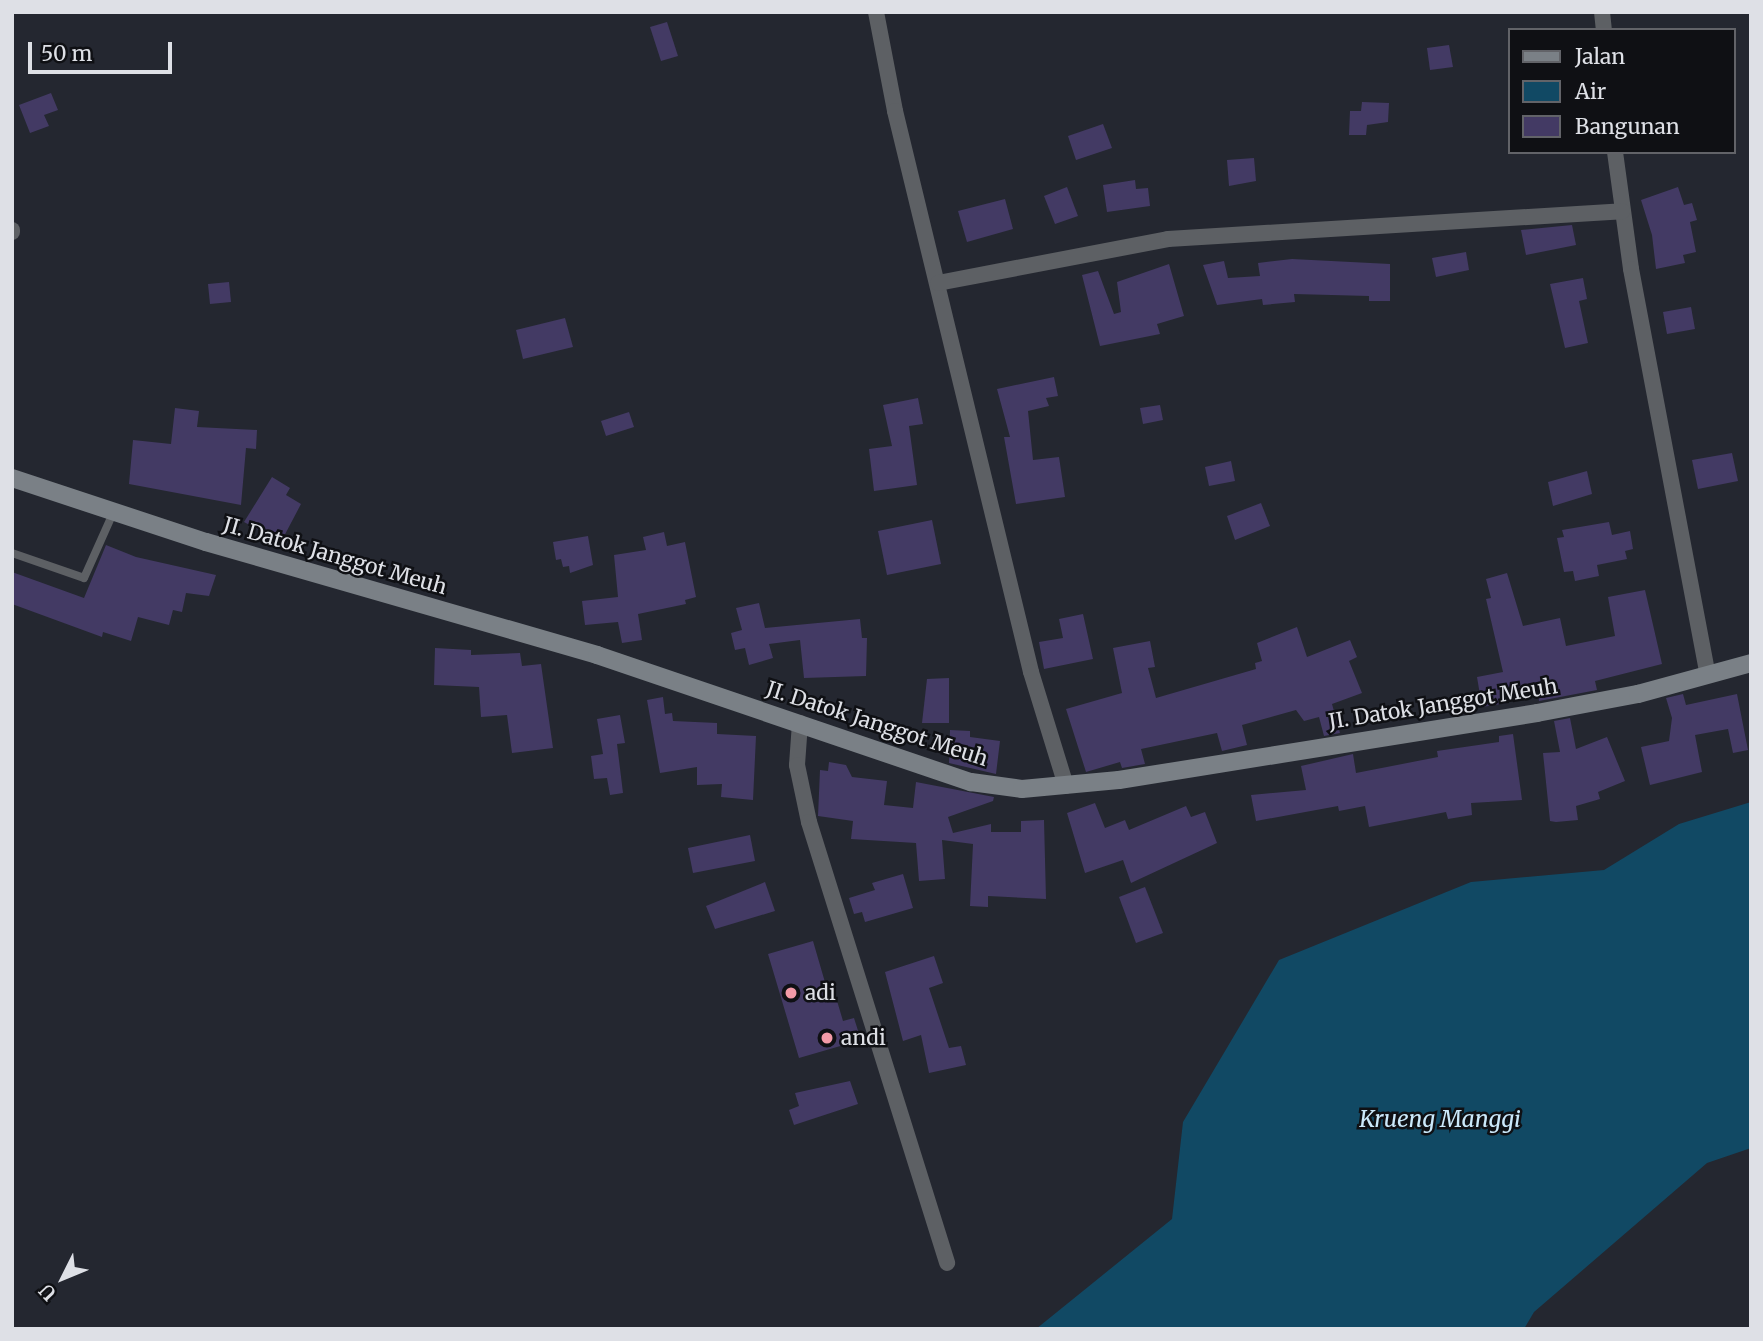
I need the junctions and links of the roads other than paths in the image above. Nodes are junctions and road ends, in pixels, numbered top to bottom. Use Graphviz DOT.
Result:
graph roads {
  1 [pos="876,12"];
  2 [pos="1615,154"];
  3 [pos="1622,211"];
  4 [pos="938,283"];
  5 [pos="12,478"];
  6 [pos="114,511"];
  7 [pos="12,553"];
  8 [pos="1751,663"];
  9 [pos="1708,675"];
  10 [pos="800,723"];
  11 [pos="1066,786"];
  12 [pos="947,1263"];
  1 -- 4 [label="street"];
  2 -- 3 [label="street"];
  3 -- 4 [label="street"];
  3 -- 9 [label="street"];
  4 -- 11 [label="street"];
  5 -- 6 [label="street, JI. Datok Janggot Meuh"];
  6 -- 7 [label="lane"];
  6 -- 10 [label="street, JI. Datok Janggot Meuh"];
  8 -- 9 [label="street, JI. Datok Janggot Meuh"];
  9 -- 11 [label="street, JI. Datok Janggot Meuh"];
  10 -- 11 [label="street, JI. Datok Janggot Meuh"];
  10 -- 12 [label="street"];
}
